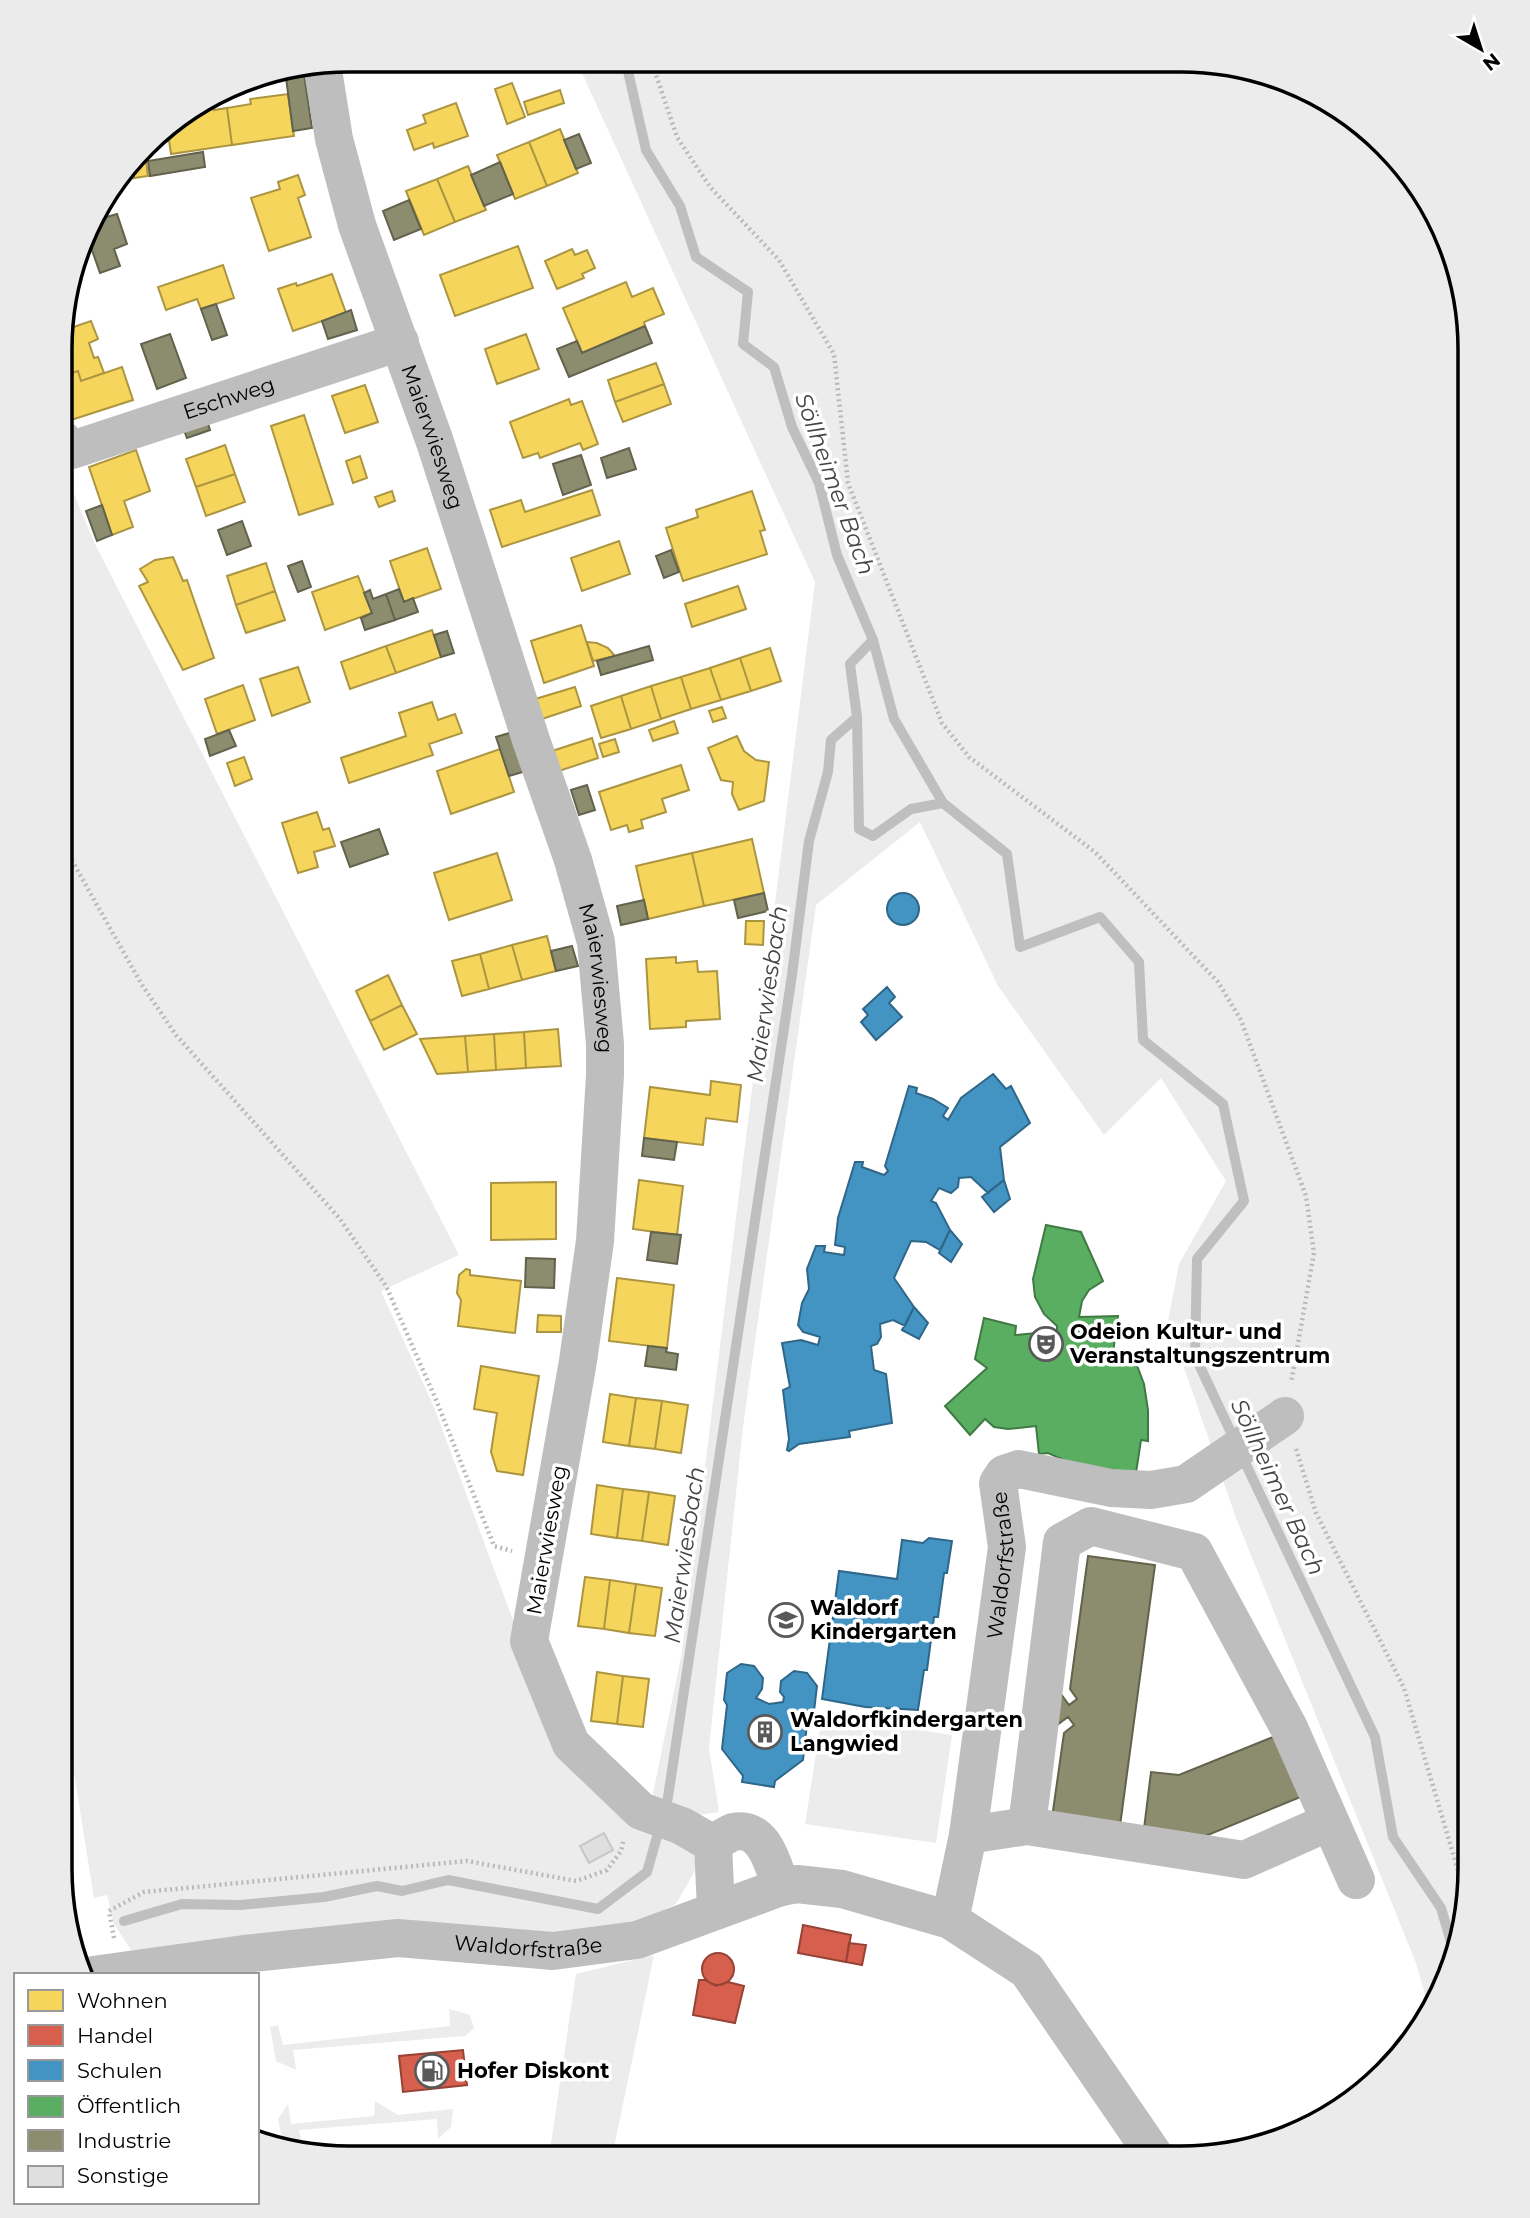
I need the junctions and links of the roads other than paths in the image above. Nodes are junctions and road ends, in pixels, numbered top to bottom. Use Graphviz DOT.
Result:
graph roads {
  1 [pos="323,73"];
  2 [pos="400,342"];
  3 [pos="72,450"];
  4 [pos="1278,1421"];
  5 [pos="1329,1822"];
  6 [pos="1027,1826"];
  7 [pos="697,1835"];
  8 [pos="968,1835"];
  9 [pos="1356,1880"];
  10 [pos="781,1887"];
  11 [pos="716,1910"];
  12 [pos="950,1920"];
  13 [pos="107,1973"];
  14 [pos="1148,2146"];
  1 -- 2 [label="street, Maierwiesweg"];
  2 -- 3 [label="street, Eschweg"];
  2 -- 7 [label="street, Maierwiesweg"];
  4 -- 8 [label="street, Waldorfstraße"];
  5 -- 6 [label="street"];
  5 -- 6 [label="street"];
  5 -- 9 [label="street"];
  6 -- 8 [label="street"];
  7 -- 10 [label="street"];
  7 -- 11 [label="street"];
  8 -- 12 [label="street, Waldorfstraße"];
  10 -- 11 [label="street, Waldorfstraße"];
  10 -- 12 [label="street, Waldorfstraße"];
  11 -- 13 [label="street, Waldorfstraße"];
  12 -- 14 [label="street, Waldorfstraße"];
}
